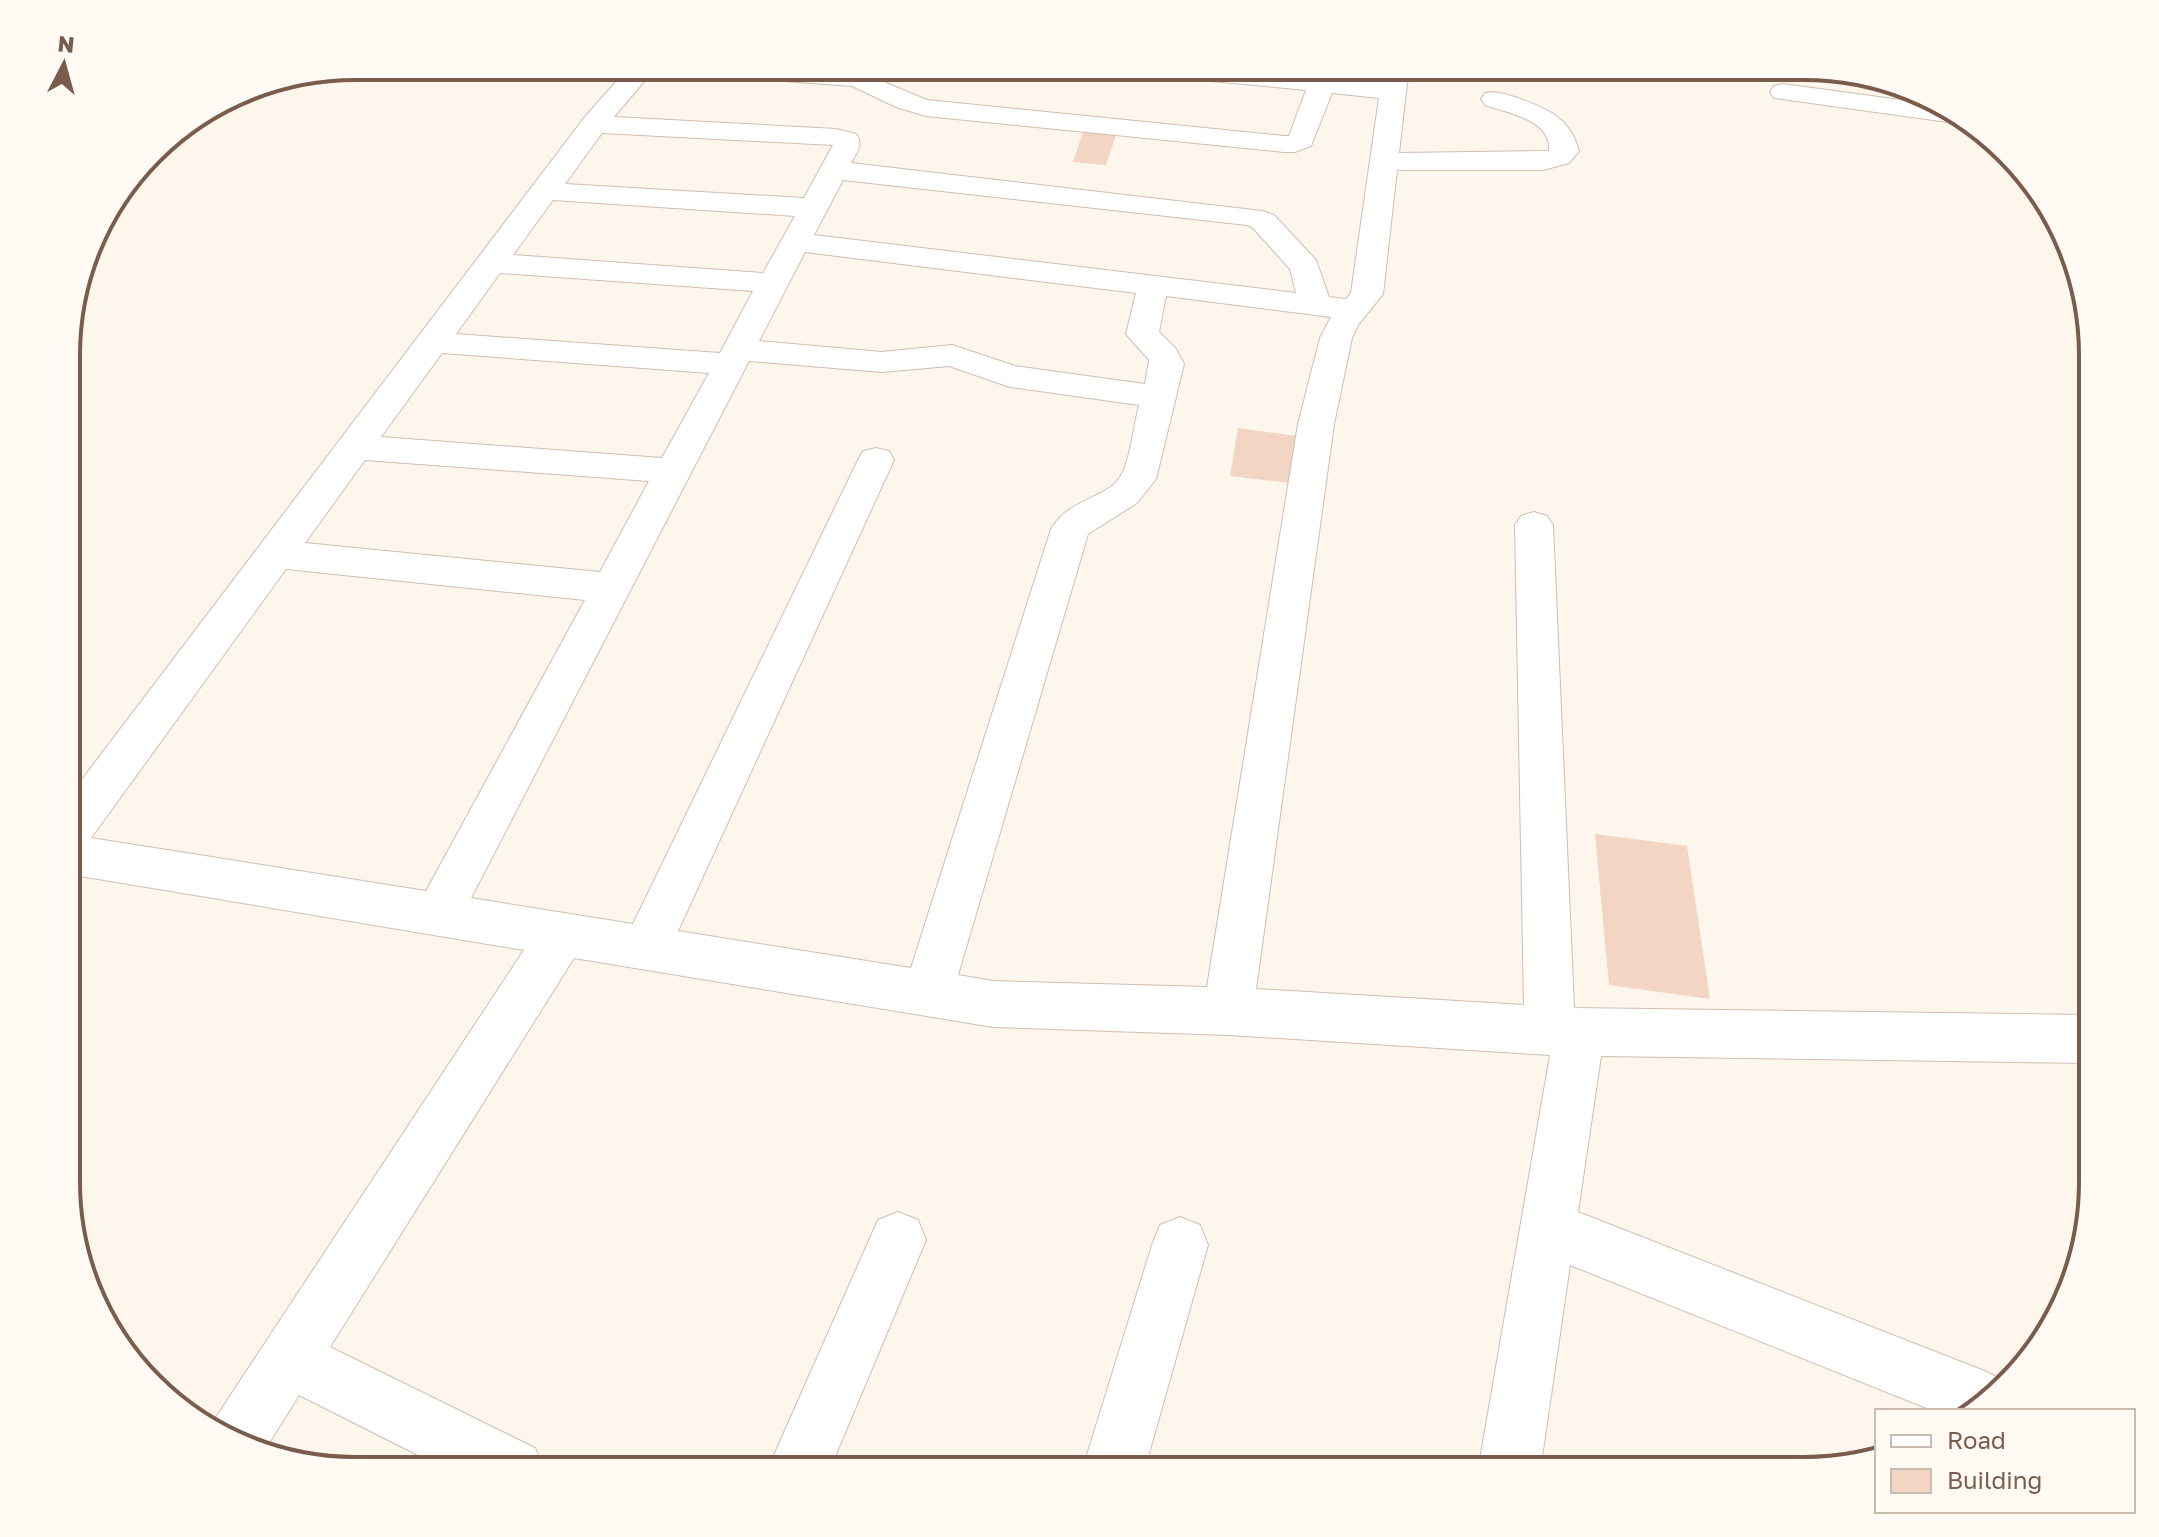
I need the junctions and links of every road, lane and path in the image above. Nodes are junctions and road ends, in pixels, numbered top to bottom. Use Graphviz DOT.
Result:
graph roads {
  1 [pos="631,81"];
  2 [pos="866,81"];
  3 [pos="1291,81"];
  4 [pos="1365,81"];
  5 [pos="1394,81"];
  6 [pos="1322,84"];
  7 [pos="1783,92"];
  8 [pos="1494,99"];
  9 [pos="1931,112"];
  10 [pos="594,124"];
  11 [pos="1384,161"];
  12 [pos="834,170"];
  13 [pos="544,191"];
  14 [pos="815,208"];
  15 [pos="796,242"];
  16 [pos="491,263"];
  17 [pos="774,283"];
  18 [pos="1153,286"];
  19 [pos="1315,304"];
  20 [pos="1356,310"];
  21 [pos="433,342"];
  22 [pos="735,357"];
  23 [pos="1159,397"];
  24 [pos="355,447"];
  25 [pos="876,460"];
  26 [pos="674,471"];
  27 [pos="1534,525"];
  28 [pos="275,554"];
  29 [pos="612,588"];
  30 [pos="81,849"];
  31 [pos="81,860"];
  32 [pos="438,914"];
  33 [pos="562,934"];
  34 [pos="646,948"];
  35 [pos="928,994"];
  36 [pos="1228,1011"];
  37 [pos="1564,1032"];
  38 [pos="2078,1039"];
  39 [pos="1547,1228"];
  40 [pos="898,1240"];
  41 [pos="1180,1245"];
  42 [pos="290,1359"];
  43 [pos="1974,1397"];
  44 [pos="242,1432"];
  45 [pos="485,1456"];
  46 [pos="804,1456"];
  47 [pos="1117,1457"];
  48 [pos="1511,1457"];
  1 -- 10 [label="street"];
  2 -- 6 [label="street"];
  3 -- 6 [label="street"];
  4 -- 6 [label="street"];
  5 -- 11 [label="street"];
  7 -- 9 [label="street"];
  8 -- 11 [label="street"];
  10 -- 12 [label="street"];
  10 -- 13 [label="street"];
  11 -- 20 [label="street"];
  12 -- 14 [label="street"];
  12 -- 19 [label="street"];
  13 -- 14 [label="street"];
  13 -- 16 [label="street"];
  14 -- 15 [label="street"];
  15 -- 17 [label="street"];
  15 -- 18 [label="street"];
  16 -- 17 [label="street"];
  16 -- 21 [label="street"];
  17 -- 22 [label="street"];
  18 -- 19 [label="street"];
  18 -- 23 [label="street"];
  19 -- 20 [label="street"];
  20 -- 36 [label="street"];
  21 -- 22 [label="street"];
  21 -- 24 [label="street"];
  22 -- 23 [label="street"];
  22 -- 26 [label="street"];
  23 -- 35 [label="street"];
  24 -- 26 [label="street"];
  24 -- 28 [label="street"];
  25 -- 34 [label="street"];
  26 -- 29 [label="street"];
  27 -- 37 [label="street"];
  28 -- 29 [label="street"];
  28 -- 30 [label="street"];
  29 -- 32 [label="street"];
  31 -- 32 [label="street"];
  32 -- 33 [label="street"];
  33 -- 34 [label="street"];
  33 -- 42 [label="street"];
  34 -- 35 [label="street"];
  35 -- 36 [label="street"];
  36 -- 37 [label="street"];
  37 -- 38 [label="street"];
  37 -- 39 [label="street"];
  39 -- 43 [label="street"];
  39 -- 48 [label="street"];
  40 -- 46 [label="street"];
  41 -- 47 [label="street"];
  42 -- 44 [label="street"];
  42 -- 45 [label="street"];
}
